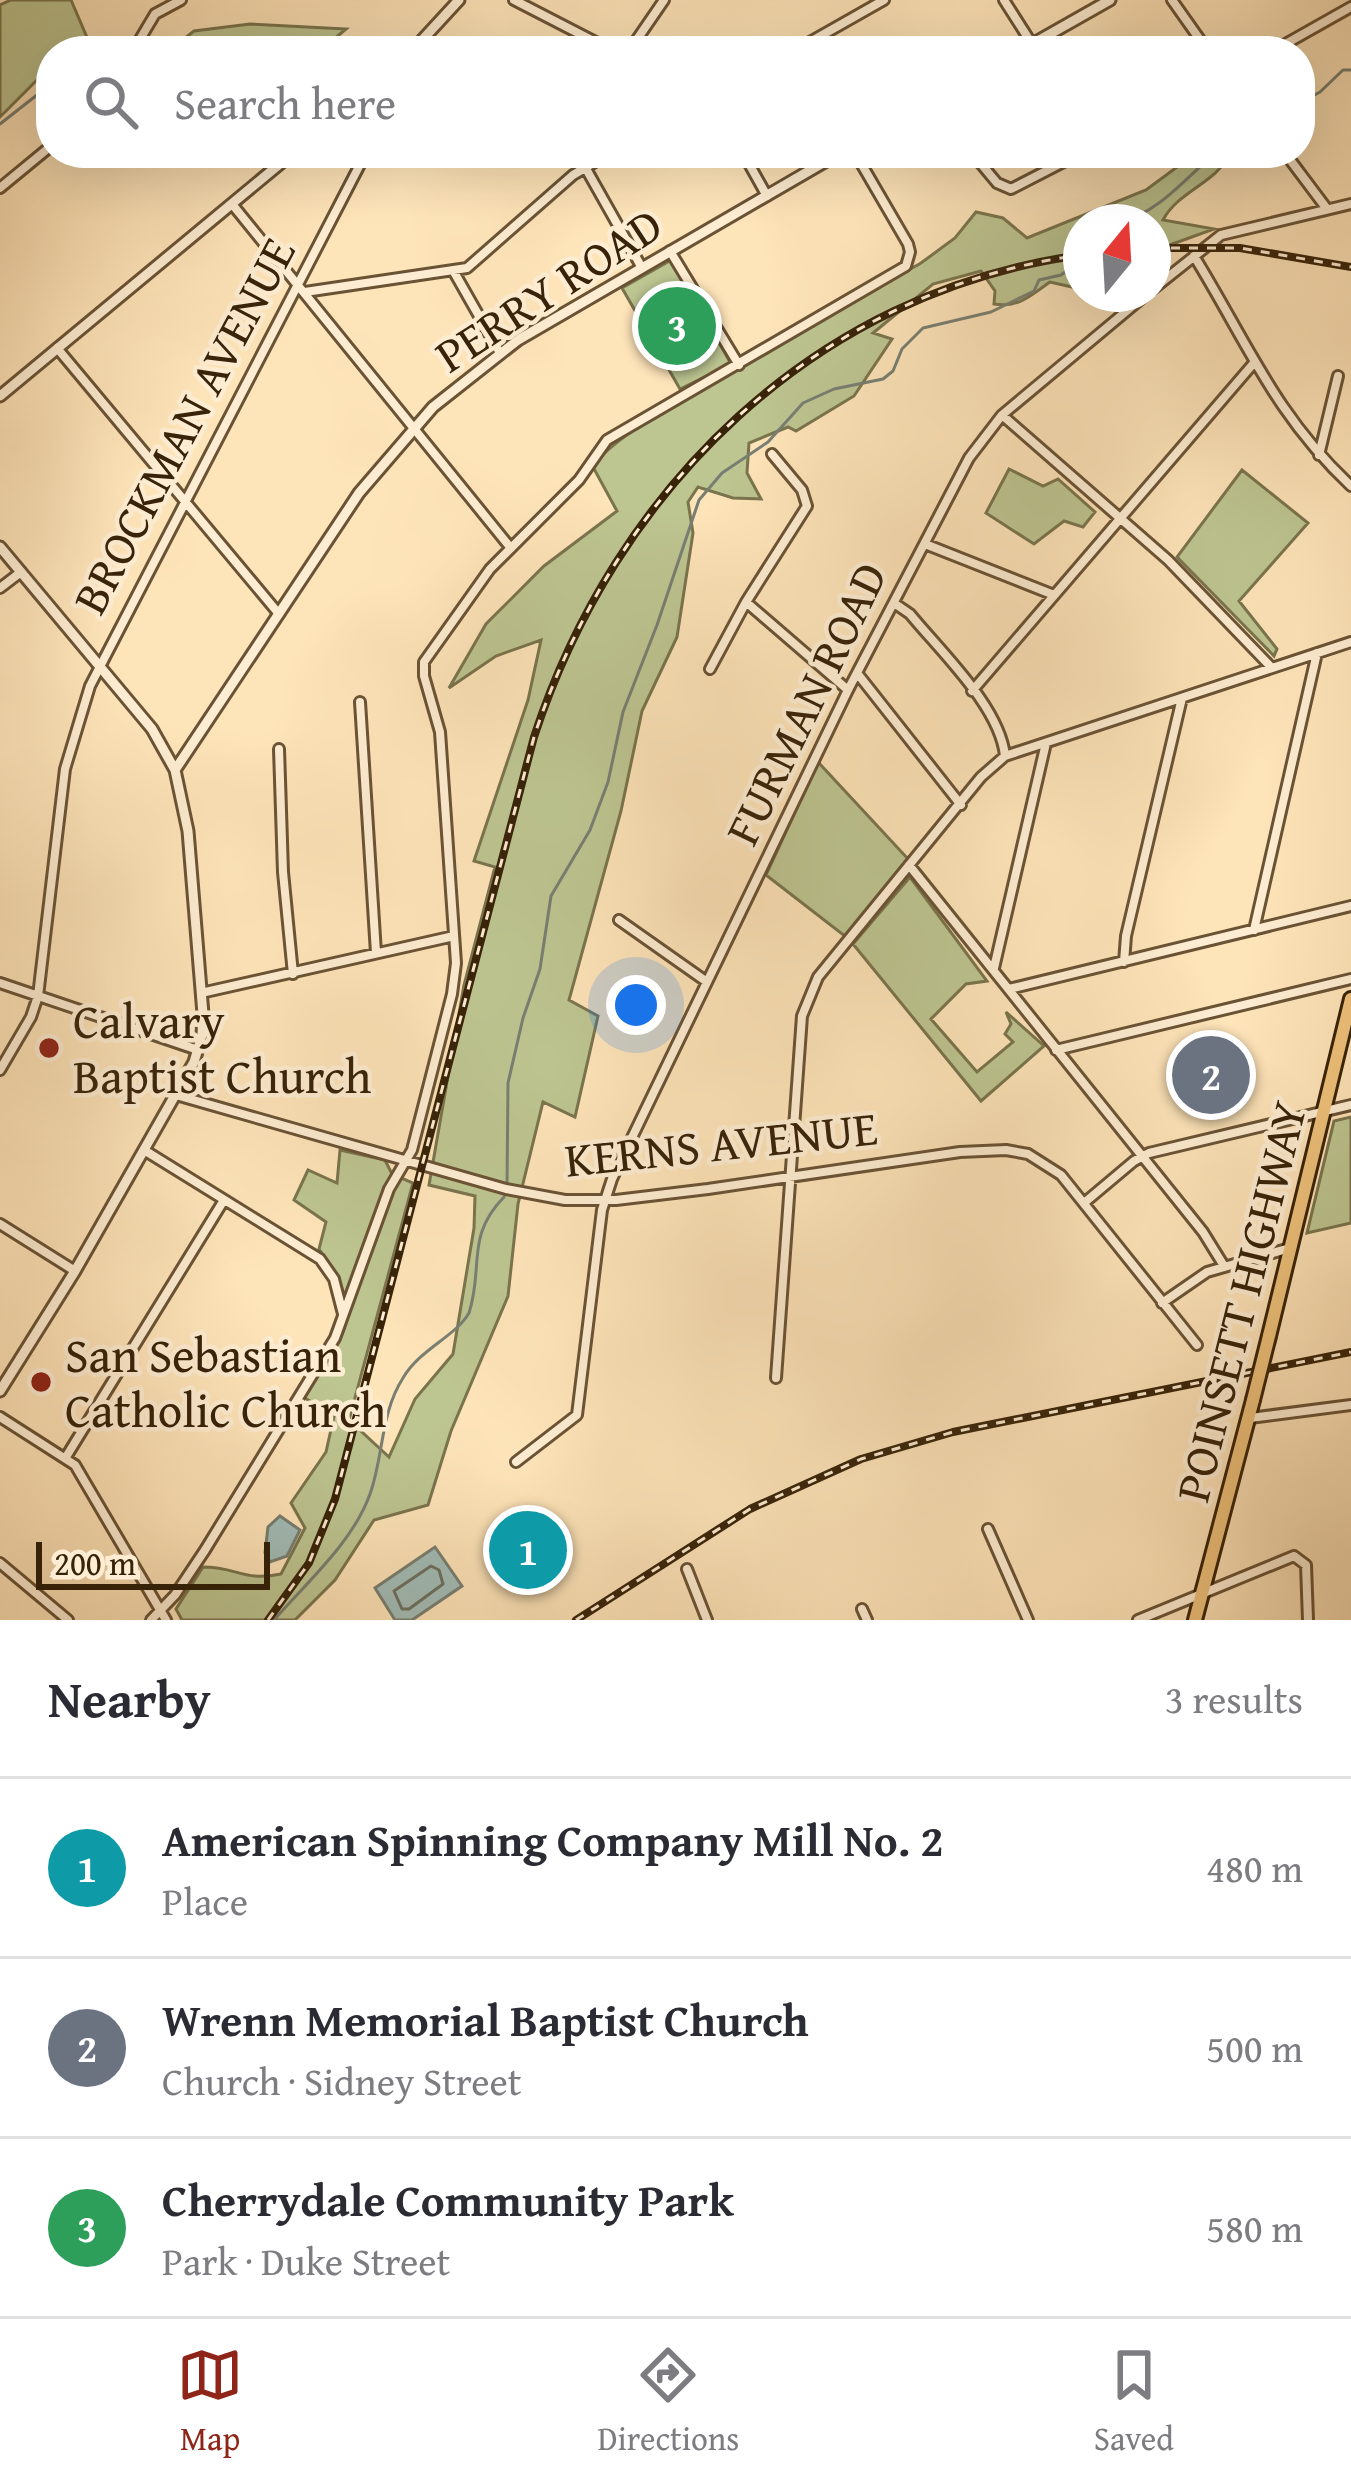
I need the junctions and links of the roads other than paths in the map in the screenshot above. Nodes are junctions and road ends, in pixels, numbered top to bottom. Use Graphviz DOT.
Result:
graph roads {
  1 [pos="181,0"];
  2 [pos="459,0"];
  3 [pos="514,0"];
  4 [pos="664,0"];
  5 [pos="884,0"];
  6 [pos="1004,0"];
  7 [pos="1110,0"];
  8 [pos="1172,0"];
  9 [pos="1351,8"];
  10 [pos="142,36"];
  11 [pos="426,36"];
  12 [pos="584,36"];
  13 [pos="639,36"];
  14 [pos="820,36"];
  15 [pos="1027,36"];
  16 [pos="1046,36"];
  17 [pos="1197,36"];
  18 [pos="1301,36"];
  19 [pos="36,158"];
  20 [pos="275,168"];
  21 [pos="359,168"];
  22 [pos="584,168"];
  23 [pos="586,168"];
  24 [pos="751,168"];
  25 [pos="815,168"];
  26 [pos="865,168"];
  27 [pos="984,168"];
  28 [pos="1052,168"];
  29 [pos="1296,168"];
  30 [pos="0,188"];
  31 [pos="767,196"];
  32 [pos="232,204"];
  33 [pos="1351,204"];
  34 [pos="1327,209"];
  35 [pos="670,250"];
  36 [pos="1194,256"];
  37 [pos="642,268"];
  38 [pos="454,272"];
  39 [pos="1171,275"];
  40 [pos="300,288"];
  41 [pos="1126,312"];
  42 [pos="57,348"];
  43 [pos="500,353"];
  44 [pos="1253,364"];
  45 [pos="739,365"];
  46 [pos="1338,376"];
  47 [pos="0,396"];
  48 [pos="1002,415"];
  49 [pos="412,428"];
  50 [pos="772,454"];
  51 [pos="1319,455"];
  52 [pos="1351,486"];
  53 [pos="184,501"];
  54 [pos="1119,520"];
  55 [pos="925,544"];
  56 [pos="0,547"];
  57 [pos="511,548"];
  58 [pos="21,572"];
  59 [pos="0,588"];
  60 [pos="1054,595"];
  61 [pos="746,602"];
  62 [pos="895,603"];
  63 [pos="279,614"];
  64 [pos="1351,642"];
  65 [pos="1317,653"];
  66 [pos="98,666"];
  67 [pos="1270,667"];
  68 [pos="710,669"];
  69 [pos="857,673"];
  70 [pos="848,690"];
  71 [pos="972,691"];
  72 [pos="1182,697"];
  73 [pos="359,702"];
  74 [pos="1047,742"];
  75 [pos="279,748"];
  76 [pos="1005,757"];
  77 [pos="175,770"];
  78 [pos="961,805"];
  79 [pos="909,865"];
  80 [pos="1351,906"];
  81 [pos="619,920"];
  82 [pos="1254,930"];
  83 [pos="454,936"];
  84 [pos="376,953"];
  85 [pos="1124,962"];
  86 [pos="994,969"];
  87 [pos="292,974"];
  88 [pos="1351,980"];
  89 [pos="707,982"];
  90 [pos="0,983"];
  91 [pos="1008,989"];
  92 [pos="202,993"];
  93 [pos="38,996"];
  94 [pos="1351,999"];
  95 [pos="199,1050"];
  96 [pos="1056,1050"];
  97 [pos="0,1070"];
  98 [pos="176,1095"];
  99 [pos="1351,1105"];
  100 [pos="1323,1111"];
  101 [pos="144,1150"];
  102 [pos="1142,1156"];
  103 [pos="405,1160"];
  104 [pos="790,1178"];
  105 [pos="224,1201"];
  106 [pos="604,1201"];
  107 [pos="1084,1203"];
  108 [pos="0,1224"];
  109 [pos="1290,1248"];
  110 [pos="1224,1266"];
  111 [pos="75,1271"];
  112 [pos="1162,1303"];
  113 [pos="343,1314"];
  114 [pos="1197,1345"];
  115 [pos="776,1378"];
  116 [pos="0,1391"];
  117 [pos="1351,1405"];
  118 [pos="0,1417"];
  119 [pos="1248,1419"];
  120 [pos="66,1456"];
  121 [pos="516,1462"];
  122 [pos="988,1529"];
  123 [pos="0,1563"];
  124 [pos="686,1569"];
  125 [pos="1202,1597"];
  126 [pos="862,1609"];
  127 [pos="163,1615"];
  128 [pos="68,1620"];
  129 [pos="151,1620"];
  130 [pos="707,1620"];
  131 [pos="867,1620"];
  132 [pos="1028,1620"];
  133 [pos="1138,1620"];
  134 [pos="1195,1620"];
  135 [pos="1308,1620"];
  1 -- 10 [label="street"];
  2 -- 11 [label="street"];
  3 -- 12 [label="street"];
  4 -- 13 [label="street"];
  5 -- 14 [label="street"];
  6 -- 15 [label="street"];
  7 -- 16 [label="street"];
  8 -- 17 [label="street"];
  9 -- 18 [label="street"];
  19 -- 30 [label="street"];
  20 -- 32 [label="street"];
  21 -- 40 [label="street, BROCKMAN AVENUE"];
  22 -- 38 [label="street"];
  23 -- 37 [label="street"];
  24 -- 31 [label="street"];
  25 -- 31 [label="street, PERRY ROAD"];
  26 -- 45 [label="street"];
  27 -- 28 [label="street"];
  29 -- 34 [label="street"];
  31 -- 35 [label="street, PERRY ROAD"];
  32 -- 40 [label="street"];
  32 -- 42 [label="street"];
  33 -- 34 [label="street, FURMAN ROAD"];
  34 -- 36 [label="street, FURMAN ROAD"];
  35 -- 37 [label="street, PERRY ROAD"];
  35 -- 45 [label="street"];
  36 -- 39 [label="street, FURMAN ROAD"];
  36 -- 44 [label="street"];
  37 -- 43 [label="street, PERRY ROAD"];
  38 -- 40 [label="street"];
  38 -- 43 [label="street"];
  40 -- 49 [label="street"];
  40 -- 53 [label="street, BROCKMAN AVENUE"];
  41 -- 48 [label="street, FURMAN ROAD"];
  42 -- 47 [label="street"];
  42 -- 53 [label="street"];
  43 -- 49 [label="street, PERRY ROAD"];
  44 -- 51 [label="street"];
  44 -- 54 [label="street"];
  45 -- 57 [label="street"];
  46 -- 51 [label="street"];
  48 -- 54 [label="street"];
  48 -- 55 [label="street, FURMAN ROAD"];
  49 -- 57 [label="street"];
  49 -- 63 [label="street, PERRY ROAD"];
  50 -- 61 [label="street"];
  51 -- 52 [label="street"];
  53 -- 63 [label="street"];
  53 -- 66 [label="street, BROCKMAN AVENUE"];
  54 -- 60 [label="street"];
  54 -- 67 [label="street"];
  55 -- 60 [label="street"];
  55 -- 62 [label="street, FURMAN ROAD"];
  56 -- 58 [label="street"];
  57 -- 83 [label="street"];
  58 -- 59 [label="street"];
  58 -- 66 [label="street"];
  60 -- 71 [label="street"];
  61 -- 68 [label="street"];
  61 -- 70 [label="street"];
  62 -- 69 [label="street, FURMAN ROAD"];
  62 -- 71 [label="street"];
  63 -- 77 [label="street, PERRY ROAD"];
  64 -- 65 [label="street"];
  65 -- 67 [label="street"];
  65 -- 82 [label="street"];
  66 -- 77 [label="street"];
  66 -- 93 [label="street, BROCKMAN AVENUE"];
  67 -- 72 [label="street"];
  69 -- 70 [label="street, FURMAN ROAD"];
  69 -- 78 [label="street"];
  70 -- 89 [label="street, FURMAN ROAD"];
  71 -- 76 [label="street"];
  72 -- 74 [label="street"];
  72 -- 85 [label="street"];
  73 -- 84 [label="street"];
  74 -- 76 [label="street"];
  74 -- 86 [label="street"];
  75 -- 87 [label="street"];
  76 -- 78 [label="street"];
  77 -- 92 [label="street"];
  78 -- 79 [label="street"];
  79 -- 86 [label="street"];
  79 -- 104 [label="street"];
  80 -- 82 [label="street"];
  81 -- 89 [label="street"];
  82 -- 85 [label="street"];
  83 -- 84 [label="street"];
  83 -- 103 [label="street"];
  84 -- 87 [label="street"];
  85 -- 91 [label="street"];
  86 -- 91 [label="street"];
  87 -- 92 [label="street"];
  88 -- 96 [label="street"];
  89 -- 106 [label="street, FURMAN ROAD"];
  90 -- 93 [label="street"];
  91 -- 96 [label="street"];
  92 -- 95 [label="street"];
  93 -- 95 [label="street"];
  93 -- 97 [label="street, BROCKMAN AVENUE"];
  94 -- 100 [label="highway, POINSETT HIGHWAY"];
  95 -- 98 [label="street"];
  96 -- 102 [label="street"];
  98 -- 101 [label="street"];
  98 -- 103 [label="street, KERNS AVENUE"];
  99 -- 100 [label="street"];
  100 -- 102 [label="street"];
  100 -- 109 [label="highway, POINSETT HIGHWAY"];
  101 -- 105 [label="street"];
  101 -- 111 [label="street"];
  102 -- 107 [label="street"];
  102 -- 110 [label="street"];
  103 -- 106 [label="street, KERNS AVENUE"];
  103 -- 113 [label="street"];
  104 -- 106 [label="street, KERNS AVENUE"];
  104 -- 107 [label="street, KERNS AVENUE"];
  104 -- 115 [label="street"];
  105 -- 113 [label="street"];
  105 -- 120 [label="street"];
  106 -- 121 [label="street, FURMAN ROAD"];
  107 -- 112 [label="street, KERNS AVENUE"];
  108 -- 111 [label="street"];
  109 -- 110 [label="street"];
  109 -- 119 [label="highway, POINSETT HIGHWAY, bridge"];
  110 -- 112 [label="street"];
  111 -- 116 [label="street"];
  112 -- 114 [label="street, KERNS AVENUE"];
  113 -- 127 [label="street"];
  117 -- 119 [label="street"];
  118 -- 120 [label="street"];
  119 -- 125 [label="highway, POINSETT HIGHWAY"];
  120 -- 127 [label="street"];
  122 -- 132 [label="street"];
  123 -- 128 [label="street"];
  124 -- 130 [label="street"];
  125 -- 133 [label="street"];
  125 -- 134 [label="highway, POINSETT HIGHWAY"];
  125 -- 135 [label="street"];
  126 -- 131 [label="street"];
  127 -- 129 [label="street"];
}
